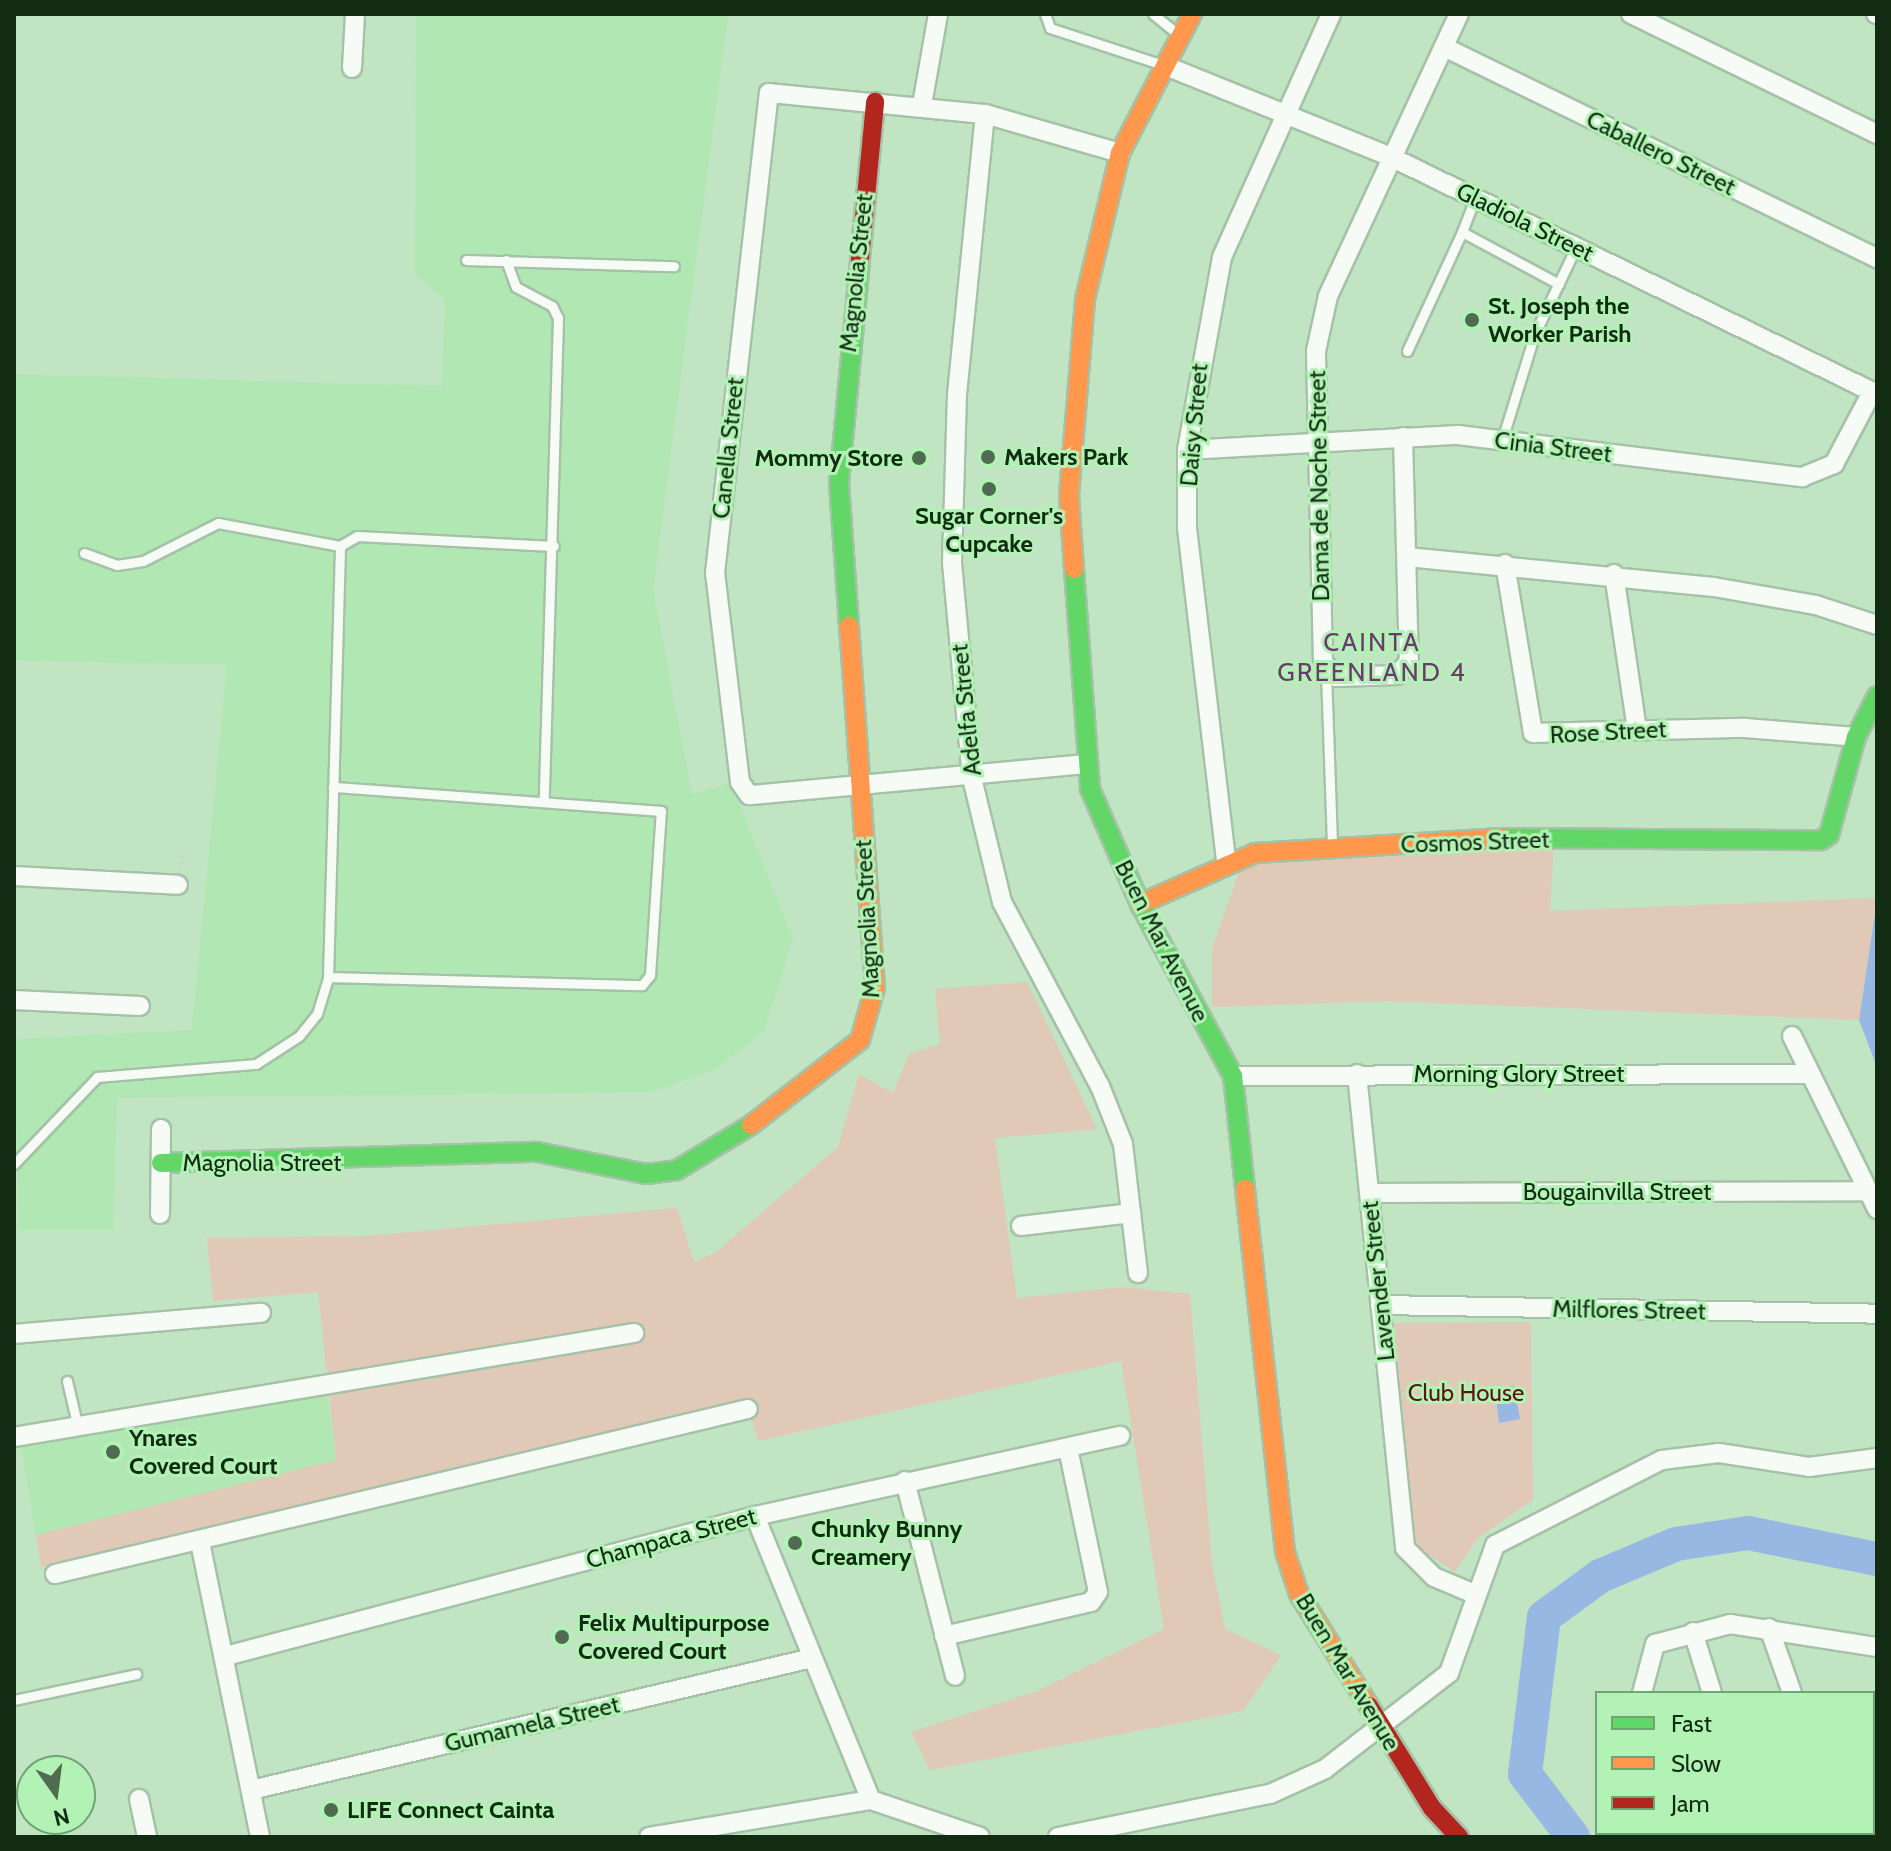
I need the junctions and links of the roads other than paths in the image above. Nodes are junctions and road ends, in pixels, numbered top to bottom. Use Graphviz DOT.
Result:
graph roads {
  1 [pos="355,14"];
  2 [pos="938,14"];
  3 [pos="1045,14"];
  4 [pos="1153,14"];
  5 [pos="1192,14"];
  6 [pos="1331,14"];
  7 [pos="1459,14"];
  8 [pos="1631,14"];
  9 [pos="1181,37"];
  10 [pos="1444,47"];
  11 [pos="1166,66"];
  12 [pos="352,68"];
  13 [pos="875,102"];
  14 [pos="922,105"];
  15 [pos="985,114"];
  16 [pos="1287,117"];
  17 [pos="1877,134"];
  18 [pos="1120,153"];
  19 [pos="1389,156"];
  20 [pos="1475,198"];
  21 [pos="1462,232"];
  22 [pos="1576,247"];
  23 [pos="1877,258"];
  24 [pos="466,260"];
  25 [pos="506,260"];
  26 [pos="674,266"];
  27 [pos="1559,284"];
  28 [pos="1407,351"];
  29 [pos="1875,393"];
  30 [pos="1403,437"];
  31 [pos="1502,440"];
  32 [pos="1318,442"];
  33 [pos="1187,450"];
  34 [pos="340,546"];
  35 [pos="554,546"];
  36 [pos="84,553"];
  37 [pos="1407,557"];
  38 [pos="1505,564"];
  39 [pos="1614,574"];
  40 [pos="1877,625"];
  41 [pos="1326,672"];
  42 [pos="1877,696"];
  43 [pos="1637,730"];
  44 [pos="1856,737"];
  45 [pos="1086,764"];
  46 [pos="972,778"];
  47 [pos="333,787"];
  48 [pos="860,788"];
  49 [pos="544,800"];
  50 [pos="1332,849"];
  51 [pos="1226,860"];
  52 [pos="14,876"];
  53 [pos="178,885"];
  54 [pos="1140,904"];
  55 [pos="328,977"];
  56 [pos="14,1000"];
  57 [pos="140,1006"];
  58 [pos="1792,1036"];
  59 [pos="1357,1074"];
  60 [pos="1805,1074"];
  61 [pos="1233,1076"];
  62 [pos="161,1129"];
  63 [pos="161,1163"];
  64 [pos="14,1164"];
  65 [pos="1864,1191"];
  66 [pos="1370,1193"];
  67 [pos="1877,1209"];
  68 [pos="1131,1213"];
  69 [pos="160,1214"];
  70 [pos="1021,1226"];
  71 [pos="1138,1273"];
  72 [pos="1380,1305"];
  73 [pos="261,1313"];
  74 [pos="1877,1314"];
  75 [pos="634,1333"];
  76 [pos="14,1334"];
  77 [pos="67,1381"];
  78 [pos="748,1409"];
  79 [pos="78,1428"];
  80 [pos="1120,1436"];
  81 [pos="14,1437"];
  82 [pos="1068,1449"];
  83 [pos="1877,1458"];
  84 [pos="905,1481"];
  85 [pos="755,1516"];
  86 [pos="200,1542"];
  87 [pos="55,1574"];
  88 [pos="1472,1593"];
  89 [pos="1769,1628"];
  90 [pos="1693,1632"];
  91 [pos="944,1636"];
  92 [pos="1877,1647"];
  93 [pos="226,1656"];
  94 [pos="812,1658"];
  95 [pos="136,1674"];
  96 [pos="955,1676"];
  97 [pos="1643,1691"];
  98 [pos="1711,1691"];
  99 [pos="1791,1691"];
  100 [pos="14,1700"];
  101 [pos="1381,1730"];
  102 [pos="251,1790"];
  103 [pos="139,1799"];
  104 [pos="871,1800"];
  105 [pos="147,1837"];
  106 [pos="260,1837"];
  107 [pos="649,1837"];
  108 [pos="980,1837"];
  109 [pos="1058,1837"];
  110 [pos="1459,1837"];
  1 -- 12 [label="street"];
  2 -- 14 [label="street"];
  3 -- 11 [label="lane"];
  4 -- 9 [label="lane"];
  5 -- 9 [label="street, Buen Mar Avenue"];
  6 -- 16 [label="street, Daisy Street"];
  7 -- 10 [label="street, Dama de Noche Street"];
  8 -- 17 [label="street"];
  9 -- 11 [label="street, Buen Mar Avenue"];
  10 -- 19 [label="street, Dama de Noche Street"];
  10 -- 23 [label="street, Caballero Street"];
  11 -- 16 [label="street, Gladiola Street"];
  11 -- 18 [label="street, Buen Mar Avenue"];
  13 -- 14 [label="street"];
  13 -- 48 [label="street, Magnolia Street"];
  13 -- 48 [label="street, Canella Street"];
  14 -- 15 [label="street"];
  15 -- 18 [label="street"];
  15 -- 46 [label="street, Adelfa Street"];
  16 -- 19 [label="street, Gladiola Street"];
  16 -- 33 [label="street, Daisy Street"];
  18 -- 45 [label="street, Buen Mar Avenue"];
  19 -- 20 [label="street, Gladiola Street"];
  19 -- 32 [label="street, Dama de Noche Street"];
  20 -- 21 [label="lane"];
  20 -- 22 [label="street, Gladiola Street"];
  21 -- 27 [label="lane"];
  21 -- 28 [label="lane"];
  22 -- 27 [label="lane"];
  22 -- 29 [label="street, Gladiola Street"];
  24 -- 25 [label="lane"];
  25 -- 26 [label="lane"];
  25 -- 35 [label="lane"];
  27 -- 31 [label="lane"];
  29 -- 31 [label="street, Cinia Street"];
  30 -- 31 [label="street, Cinia Street"];
  30 -- 32 [label="street, Cinia Street"];
  30 -- 37 [label="street"];
  32 -- 33 [label="street, Cinia Street"];
  32 -- 41 [label="street, Dama de Noche Street"];
  33 -- 51 [label="street, Daisy Street"];
  34 -- 35 [label="lane"];
  34 -- 36 [label="lane"];
  34 -- 47 [label="lane"];
  35 -- 49 [label="lane"];
  37 -- 38 [label="street"];
  37 -- 41 [label="street"];
  38 -- 39 [label="street"];
  38 -- 43 [label="street, Rose Street"];
  39 -- 40 [label="street"];
  39 -- 43 [label="street"];
  41 -- 50 [label="lane"];
  42 -- 44 [label="street"];
  43 -- 44 [label="street, Rose Street"];
  44 -- 50 [label="street, Cosmos Street"];
  45 -- 46 [label="street"];
  45 -- 54 [label="street, Buen Mar Avenue"];
  46 -- 48 [label="street"];
  46 -- 68 [label="street, Adelfa Street"];
  47 -- 49 [label="lane"];
  47 -- 55 [label="lane"];
  48 -- 63 [label="street, Magnolia Street"];
  49 -- 55 [label="lane"];
  50 -- 51 [label="street, Cosmos Street"];
  51 -- 54 [label="street, Cosmos Street"];
  52 -- 53 [label="street"];
  54 -- 61 [label="street, Buen Mar Avenue"];
  55 -- 64 [label="lane"];
  56 -- 57 [label="street"];
  58 -- 60 [label="street"];
  59 -- 60 [label="street, Morning Glory Street"];
  59 -- 61 [label="street, Morning Glory Street"];
  59 -- 66 [label="street, Lavender Street"];
  60 -- 65 [label="street"];
  61 -- 101 [label="street, Buen Mar Avenue"];
  62 -- 63 [label="street"];
  63 -- 69 [label="street"];
  65 -- 66 [label="street, Bougainvilla Street"];
  65 -- 67 [label="street"];
  66 -- 72 [label="street, Lavender Street"];
  68 -- 70 [label="street"];
  68 -- 71 [label="street, Adelfa Street"];
  72 -- 74 [label="street, Milflores Street"];
  72 -- 88 [label="street, Lavender Street"];
  73 -- 76 [label="street"];
  75 -- 79 [label="street"];
  77 -- 79 [label="lane"];
  78 -- 86 [label="street"];
  79 -- 81 [label="street"];
  80 -- 82 [label="street, Champaca Street"];
  82 -- 84 [label="street, Champaca Street"];
  82 -- 91 [label="street"];
  83 -- 88 [label="street"];
  84 -- 85 [label="street, Champaca Street"];
  84 -- 91 [label="street"];
  85 -- 93 [label="street, Champaca Street"];
  85 -- 94 [label="street"];
  86 -- 87 [label="street"];
  86 -- 93 [label="street"];
  88 -- 101 [label="street"];
  89 -- 90 [label="street"];
  89 -- 92 [label="street"];
  89 -- 99 [label="street"];
  90 -- 97 [label="street"];
  90 -- 98 [label="street"];
  91 -- 96 [label="street"];
  93 -- 102 [label="street"];
  94 -- 102 [label="street, Gumamela Street"];
  94 -- 104 [label="street"];
  95 -- 100 [label="lane"];
  101 -- 109 [label="street"];
  101 -- 110 [label="street, Buen Mar Avenue"];
  102 -- 106 [label="street"];
  103 -- 105 [label="street"];
  104 -- 107 [label="street"];
  104 -- 108 [label="street"];
}
